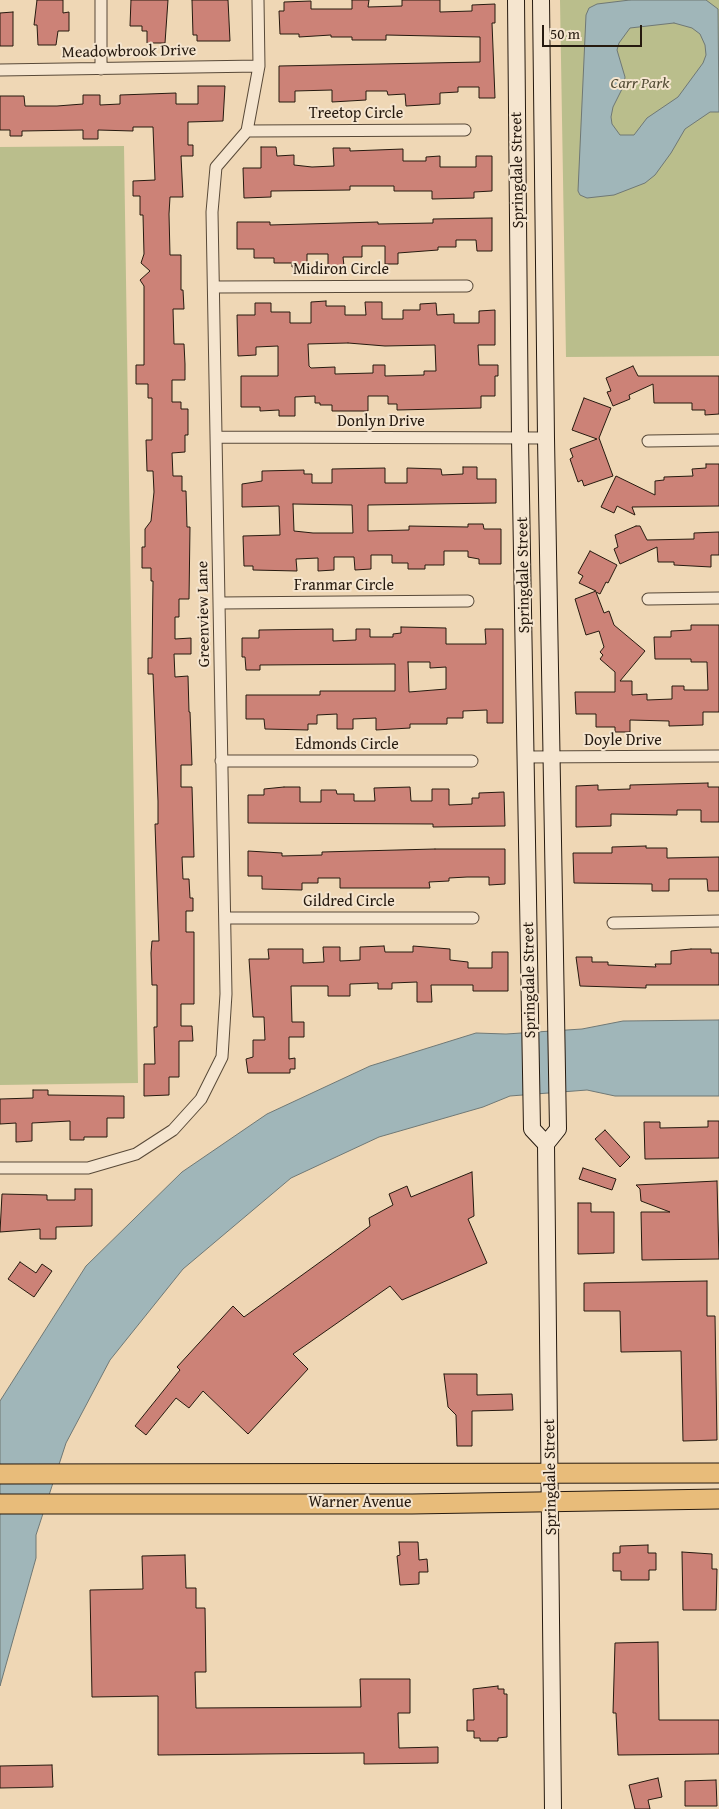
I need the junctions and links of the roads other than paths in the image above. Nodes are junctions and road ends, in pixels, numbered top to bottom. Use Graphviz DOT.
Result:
graph roads {
  1 [pos="101,0"];
  2 [pos="258,0"];
  3 [pos="516,0"];
  4 [pos="542,0"];
  5 [pos="259,66"];
  6 [pos="101,69"];
  7 [pos="0,70"];
  8 [pos="465,130"];
  9 [pos="247,131"];
  10 [pos="467,286"];
  11 [pos="214,287"];
  12 [pos="217,437"];
  13 [pos="520,438"];
  14 [pos="546,438"];
  15 [pos="719,440"];
  16 [pos="648,441"];
  17 [pos="719,598"];
  18 [pos="648,599"];
  19 [pos="468,601"];
  20 [pos="220,603"];
  21 [pos="719,756"];
  22 [pos="526,757"];
  23 [pos="552,757"];
  24 [pos="221,761"];
  25 [pos="472,761"];
  26 [pos="225,918"];
  27 [pos="473,918"];
  28 [pos="719,921"];
  29 [pos="613,923"];
  30 [pos="546,1144"];
  31 [pos="0,1168"];
  32 [pos="719,1473"];
  33 [pos="0,1474"];
  34 [pos="208,1474"];
  35 [pos="551,1474"];
  36 [pos="117,1475"];
  37 [pos="719,1499"];
  38 [pos="552,1501"];
  39 [pos="207,1502"];
  40 [pos="0,1504"];
  41 [pos="46,1505"];
  42 [pos="554,1809"];
  1 -- 6 [label="street"];
  2 -- 5 [label="street"];
  3 -- 13 [label="main road, Springdale Street"];
  4 -- 14 [label="main road, Springdale Street"];
  5 -- 6 [label="street, Meadowbrook Drive"];
  5 -- 9 [label="street"];
  6 -- 7 [label="street, Meadowbrook Drive"];
  8 -- 9 [label="street, Treetop Circle"];
  9 -- 11 [label="street, Greenview Lane"];
  10 -- 11 [label="street, Midiron Circle"];
  11 -- 12 [label="street, Greenview Lane"];
  12 -- 13 [label="street, Donlyn Drive"];
  12 -- 20 [label="street, Greenview Lane"];
  13 -- 14 [label="street, Donlyn Drive"];
  13 -- 22 [label="main road, Springdale Street"];
  14 -- 23 [label="main road, Springdale Street"];
  15 -- 16 [label="street"];
  17 -- 18 [label="street"];
  19 -- 20 [label="street, Franmar Circle"];
  20 -- 24 [label="street, Greenview Lane"];
  21 -- 23 [label="street, Doyle Drive"];
  22 -- 23 [label="street, Doyle Drive"];
  22 -- 30 [label="main road, Springdale Street"];
  23 -- 30 [label="main road, Springdale Street"];
  24 -- 25 [label="street, Edmonds Circle"];
  24 -- 26 [label="street, Greenview Lane"];
  26 -- 27 [label="street, Gildred Circle"];
  26 -- 31 [label="street, Greenview Lane"];
  28 -- 29 [label="street"];
  30 -- 35 [label="main road, Springdale Street"];
  32 -- 35 [label="main road, Warner Avenue"];
  33 -- 36 [label="main road, Warner Avenue"];
  34 -- 35 [label="main road, Warner Avenue"];
  34 -- 36 [label="main road, Warner Avenue"];
  34 -- 39 [label="main road"];
  35 -- 38 [label="main road, Springdale Street"];
  36 -- 41 [label="main road"];
  37 -- 38 [label="main road, Warner Avenue"];
  38 -- 39 [label="main road, Warner Avenue"];
  38 -- 42 [label="main road, Springdale Street"];
  39 -- 41 [label="main road, Warner Avenue"];
  40 -- 41 [label="main road, Warner Avenue"];
}
